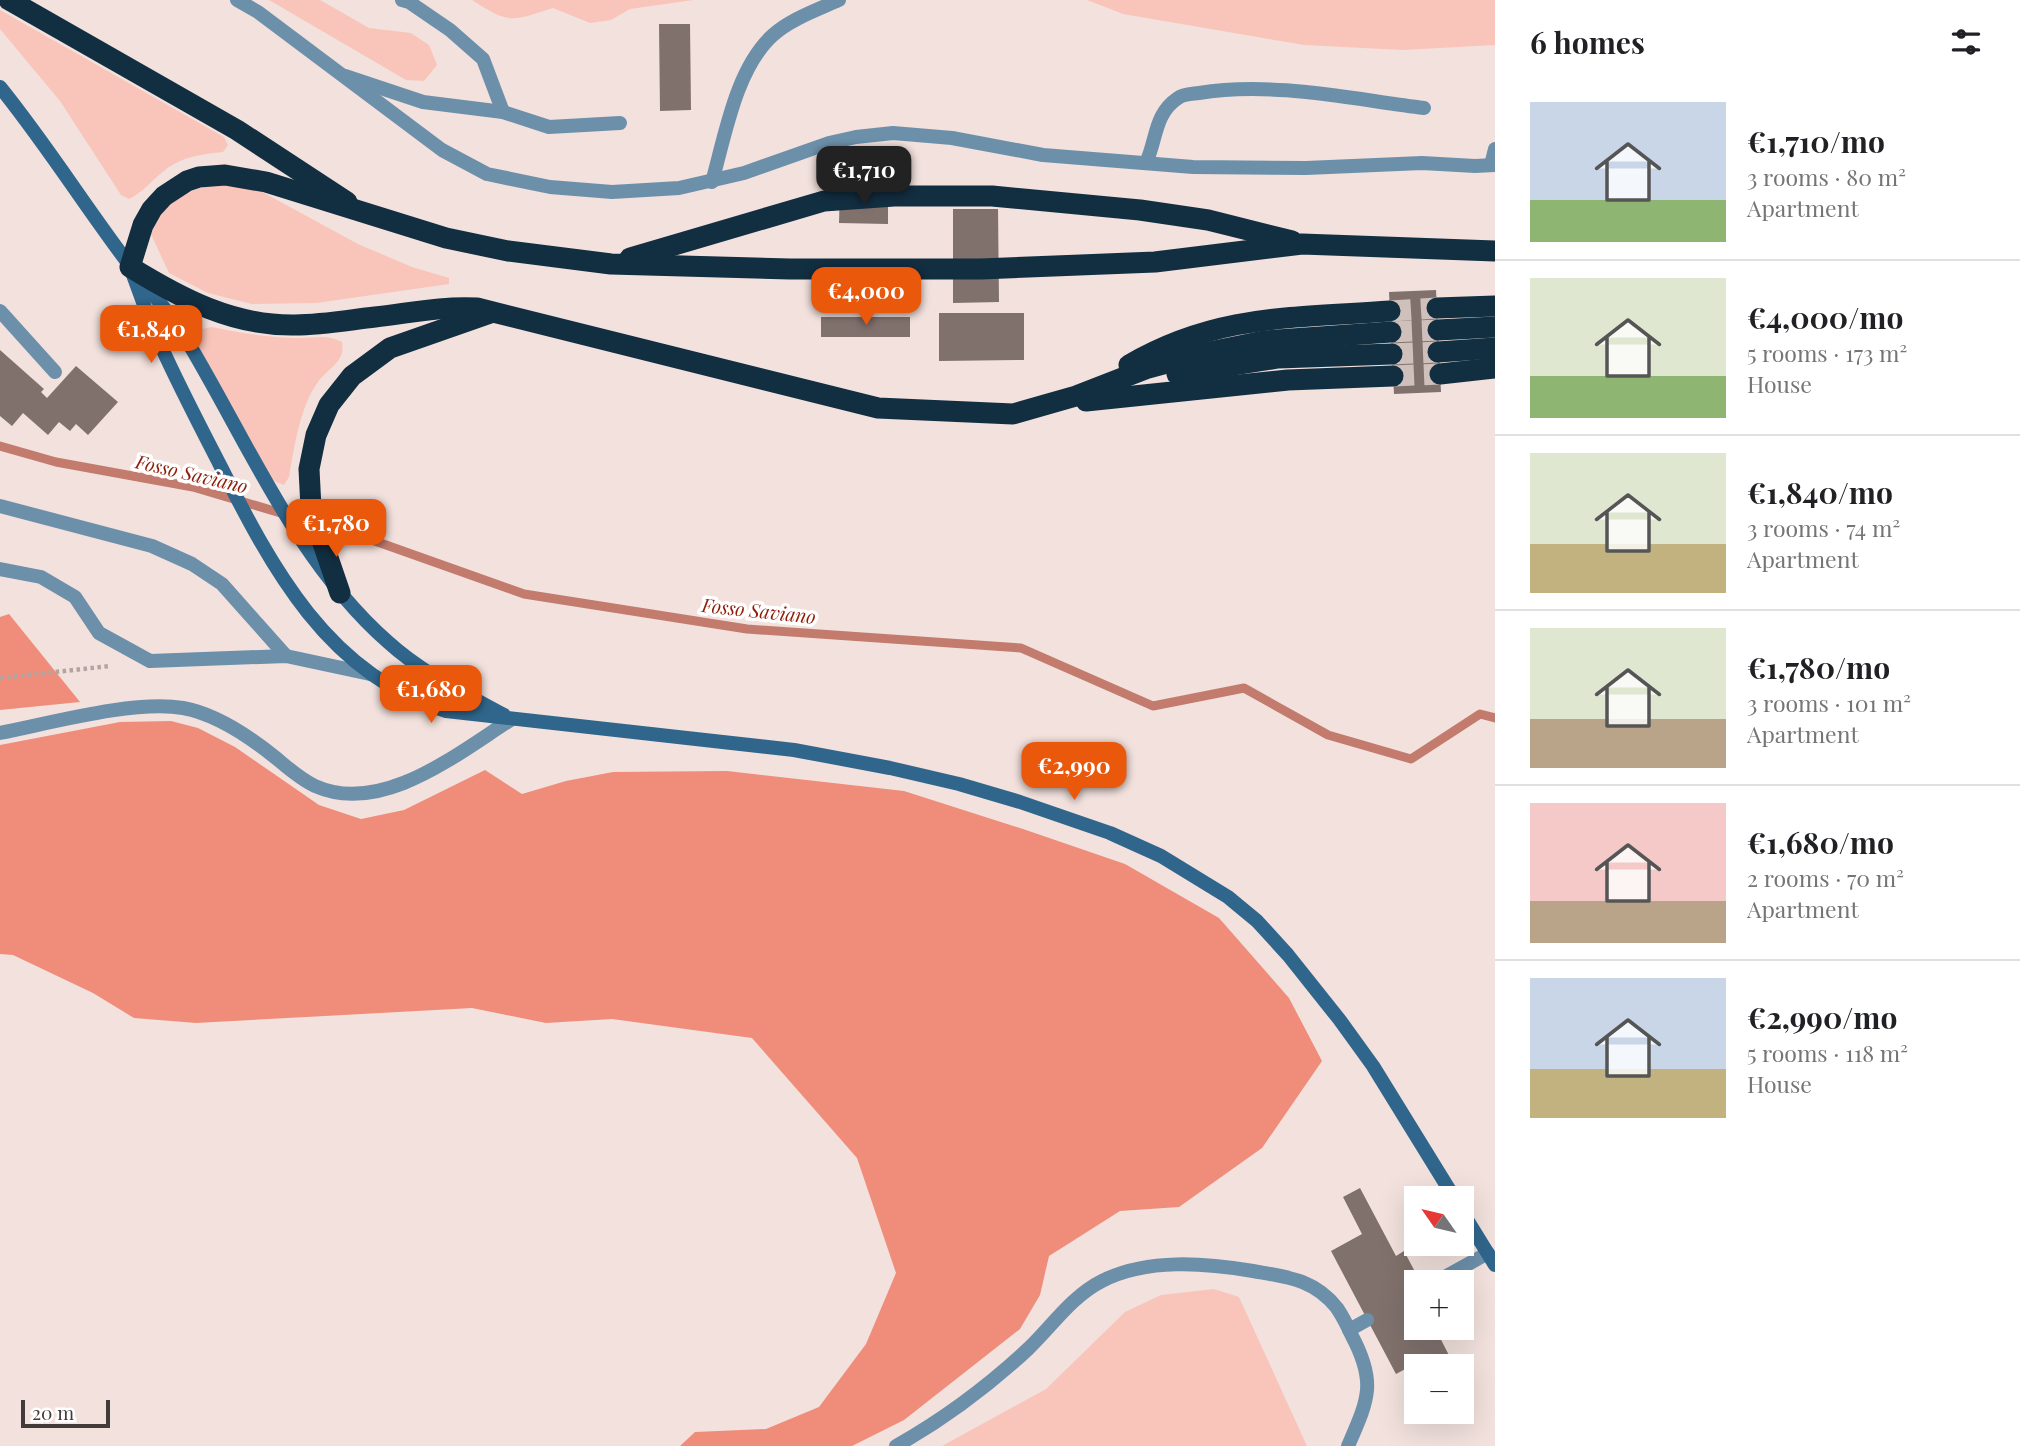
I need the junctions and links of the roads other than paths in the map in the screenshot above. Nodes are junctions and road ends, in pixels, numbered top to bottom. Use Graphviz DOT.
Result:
graph roads {
  1 [pos="9,0"];
  2 [pos="237,0"];
  3 [pos="402,0"];
  4 [pos="839,0"];
  5 [pos="343,75"];
  6 [pos="0,87"];
  7 [pos="1424,108"];
  8 [pos="503,112"];
  9 [pos="620,123"];
  10 [pos="1495,149"];
  11 [pos="1146,163"];
  12 [pos="1493,165"];
  13 [pos="712,182"];
  14 [pos="363,214"];
  15 [pos="1495,240"];
  16 [pos="1302,244"];
  17 [pos="1414,250"];
  18 [pos="1495,251"];
  19 [pos="611,264"];
  20 [pos="130,267"];
  21 [pos="1495,306"];
  22 [pos="1437,308"];
  23 [pos="0,311"];
  24 [pos="496,311"];
  25 [pos="1390,321"];
  26 [pos="1495,327"];
  27 [pos="1438,330"];
  28 [pos="1495,348"];
  29 [pos="1392,354"];
  30 [pos="1495,368"];
  31 [pos="55,372"];
  32 [pos="1393,376"];
  33 [pos="1076,396"];
  34 [pos="1042,406"];
  35 [pos="0,506"];
  36 [pos="0,569"];
  37 [pos="340,593"];
  38 [pos="286,656"];
  39 [pos="370,674"];
  40 [pos="512,719"];
  41 [pos="0,733"];
  42 [pos="1447,1186"];
  43 [pos="1474,1231"];
  44 [pos="1491,1259"];
  45 [pos="1465,1270"];
  46 [pos="1367,1320"];
  47 [pos="1349,1330"];
  48 [pos="896,1446"];
  49 [pos="1348,1446"];
  1 -- 14 [label="highway"];
  2 -- 5 [label="street"];
  3 -- 8 [label="street"];
  4 -- 13 [label="street"];
  5 -- 8 [label="street"];
  5 -- 13 [label="street"];
  6 -- 20 [label="main road"];
  7 -- 11 [label="street"];
  8 -- 9 [label="street"];
  10 -- 12 [label="street"];
  11 -- 12 [label="street"];
  11 -- 13 [label="street"];
  14 -- 19 [label="highway"];
  14 -- 20 [label="highway"];
  15 -- 17 [label="highway"];
  16 -- 17 [label="highway"];
  16 -- 19 [label="highway"];
  16 -- 19 [label="highway"];
  17 -- 18 [label="highway"];
  20 -- 24 [label="highway"];
  20 -- 37 [label="main road"];
  20 -- 39 [label="main road"];
  21 -- 22 [label="highway"];
  23 -- 31 [label="street"];
  24 -- 34 [label="highway"];
  24 -- 37 [label="highway"];
  25 -- 33 [label="highway"];
  26 -- 27 [label="highway"];
  28 -- 30 [label="highway"];
  29 -- 33 [label="highway"];
  32 -- 34 [label="highway"];
  33 -- 34 [label="highway"];
  35 -- 38 [label="street"];
  36 -- 38 [label="street"];
  37 -- 40 [label="main road"];
  38 -- 39 [label="street"];
  39 -- 40 [label="main road"];
  40 -- 41 [label="street"];
  40 -- 42 [label="main road"];
  43 -- 44 [label="main road"];
  44 -- 45 [label="street"];
  46 -- 47 [label="street"];
  47 -- 48 [label="street"];
  47 -- 49 [label="street"];
}
